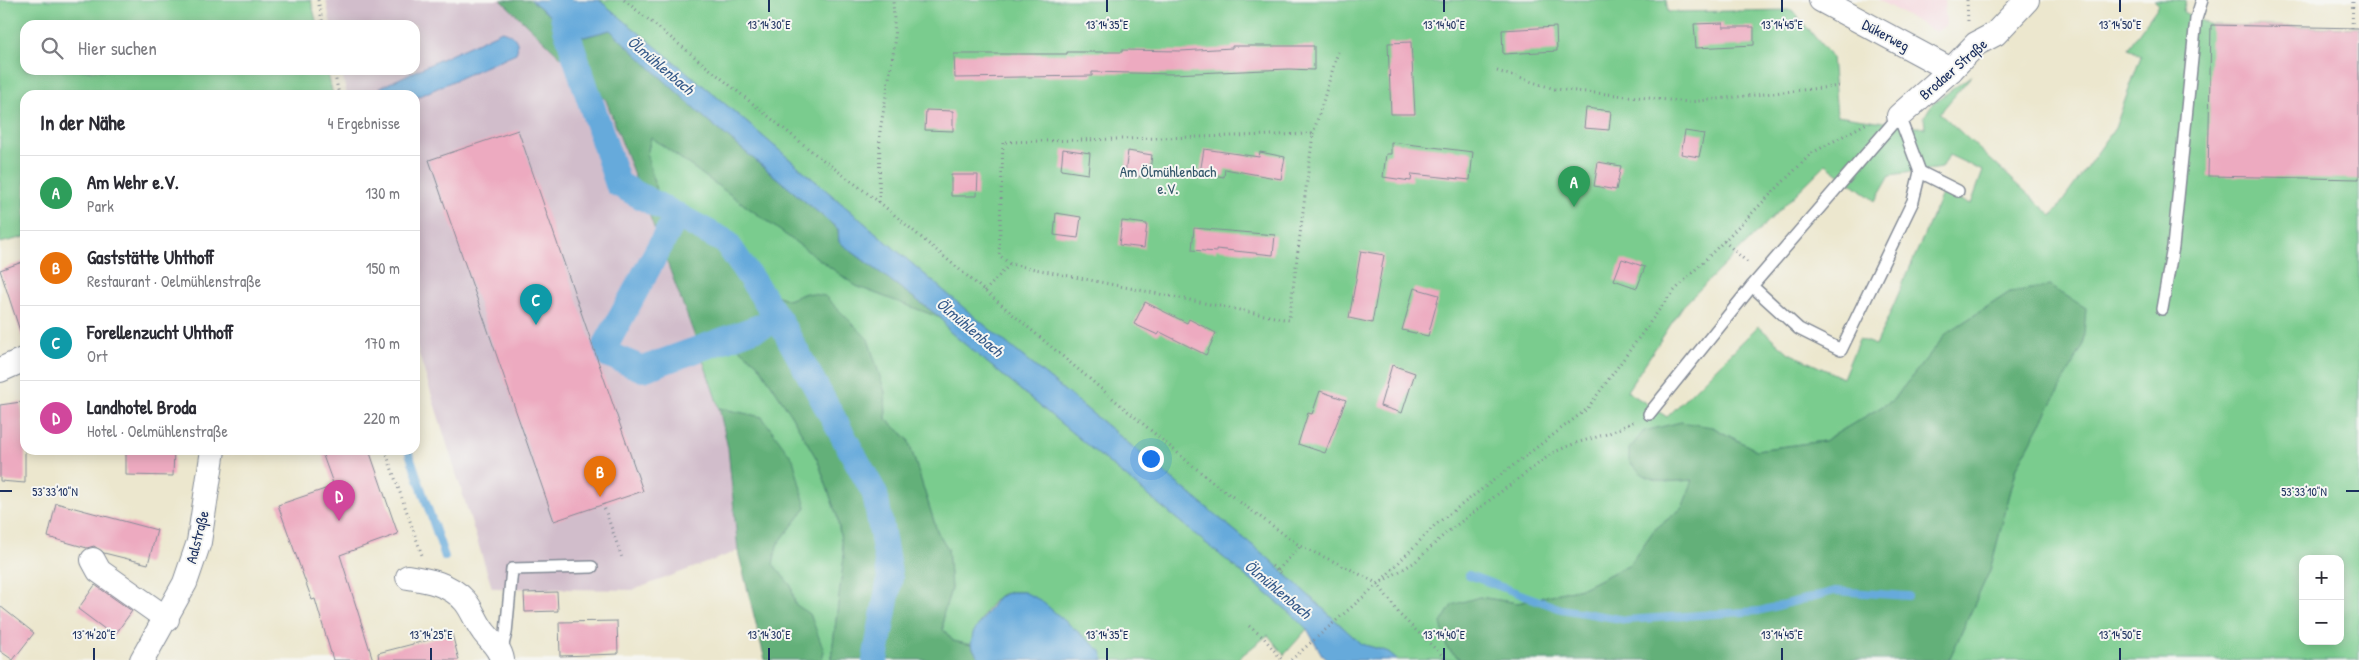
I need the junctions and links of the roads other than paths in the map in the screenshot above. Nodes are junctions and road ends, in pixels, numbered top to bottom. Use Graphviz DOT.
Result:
graph roads {
  1 [pos="1821,0"];
  2 [pos="2026,0"];
  3 [pos="2202,0"];
  4 [pos="1951,70"];
  5 [pos="1899,116"];
  6 [pos="1920,172"];
  7 [pos="1958,191"];
  8 [pos="1752,286"];
  9 [pos="2162,309"];
  10 [pos="20,361"];
  11 [pos="0,370"];
  12 [pos="1649,414"];
  13 [pos="212,455"];
  14 [pos="93,560"];
  15 [pos="592,567"];
  16 [pos="418,578"];
  17 [pos="167,619"];
  18 [pos="501,656"];
  19 [pos="142,660"];
  1 -- 4 [label="street, Dükerweg"];
  2 -- 4 [label="street, Brodaer Straße"];
  3 -- 9 [label="lane"];
  4 -- 5 [label="street, Brodaer Straße"];
  5 -- 6 [label="lane"];
  5 -- 8 [label="lane"];
  6 -- 7 [label="lane"];
  6 -- 8 [label="lane"];
  8 -- 12 [label="lane"];
  10 -- 11 [label="street"];
  13 -- 17 [label="street, Aalstraße"];
  14 -- 17 [label="street"];
  15 -- 18 [label="lane"];
  16 -- 18 [label="street"];
  17 -- 19 [label="street, Aalstraße"];
}
